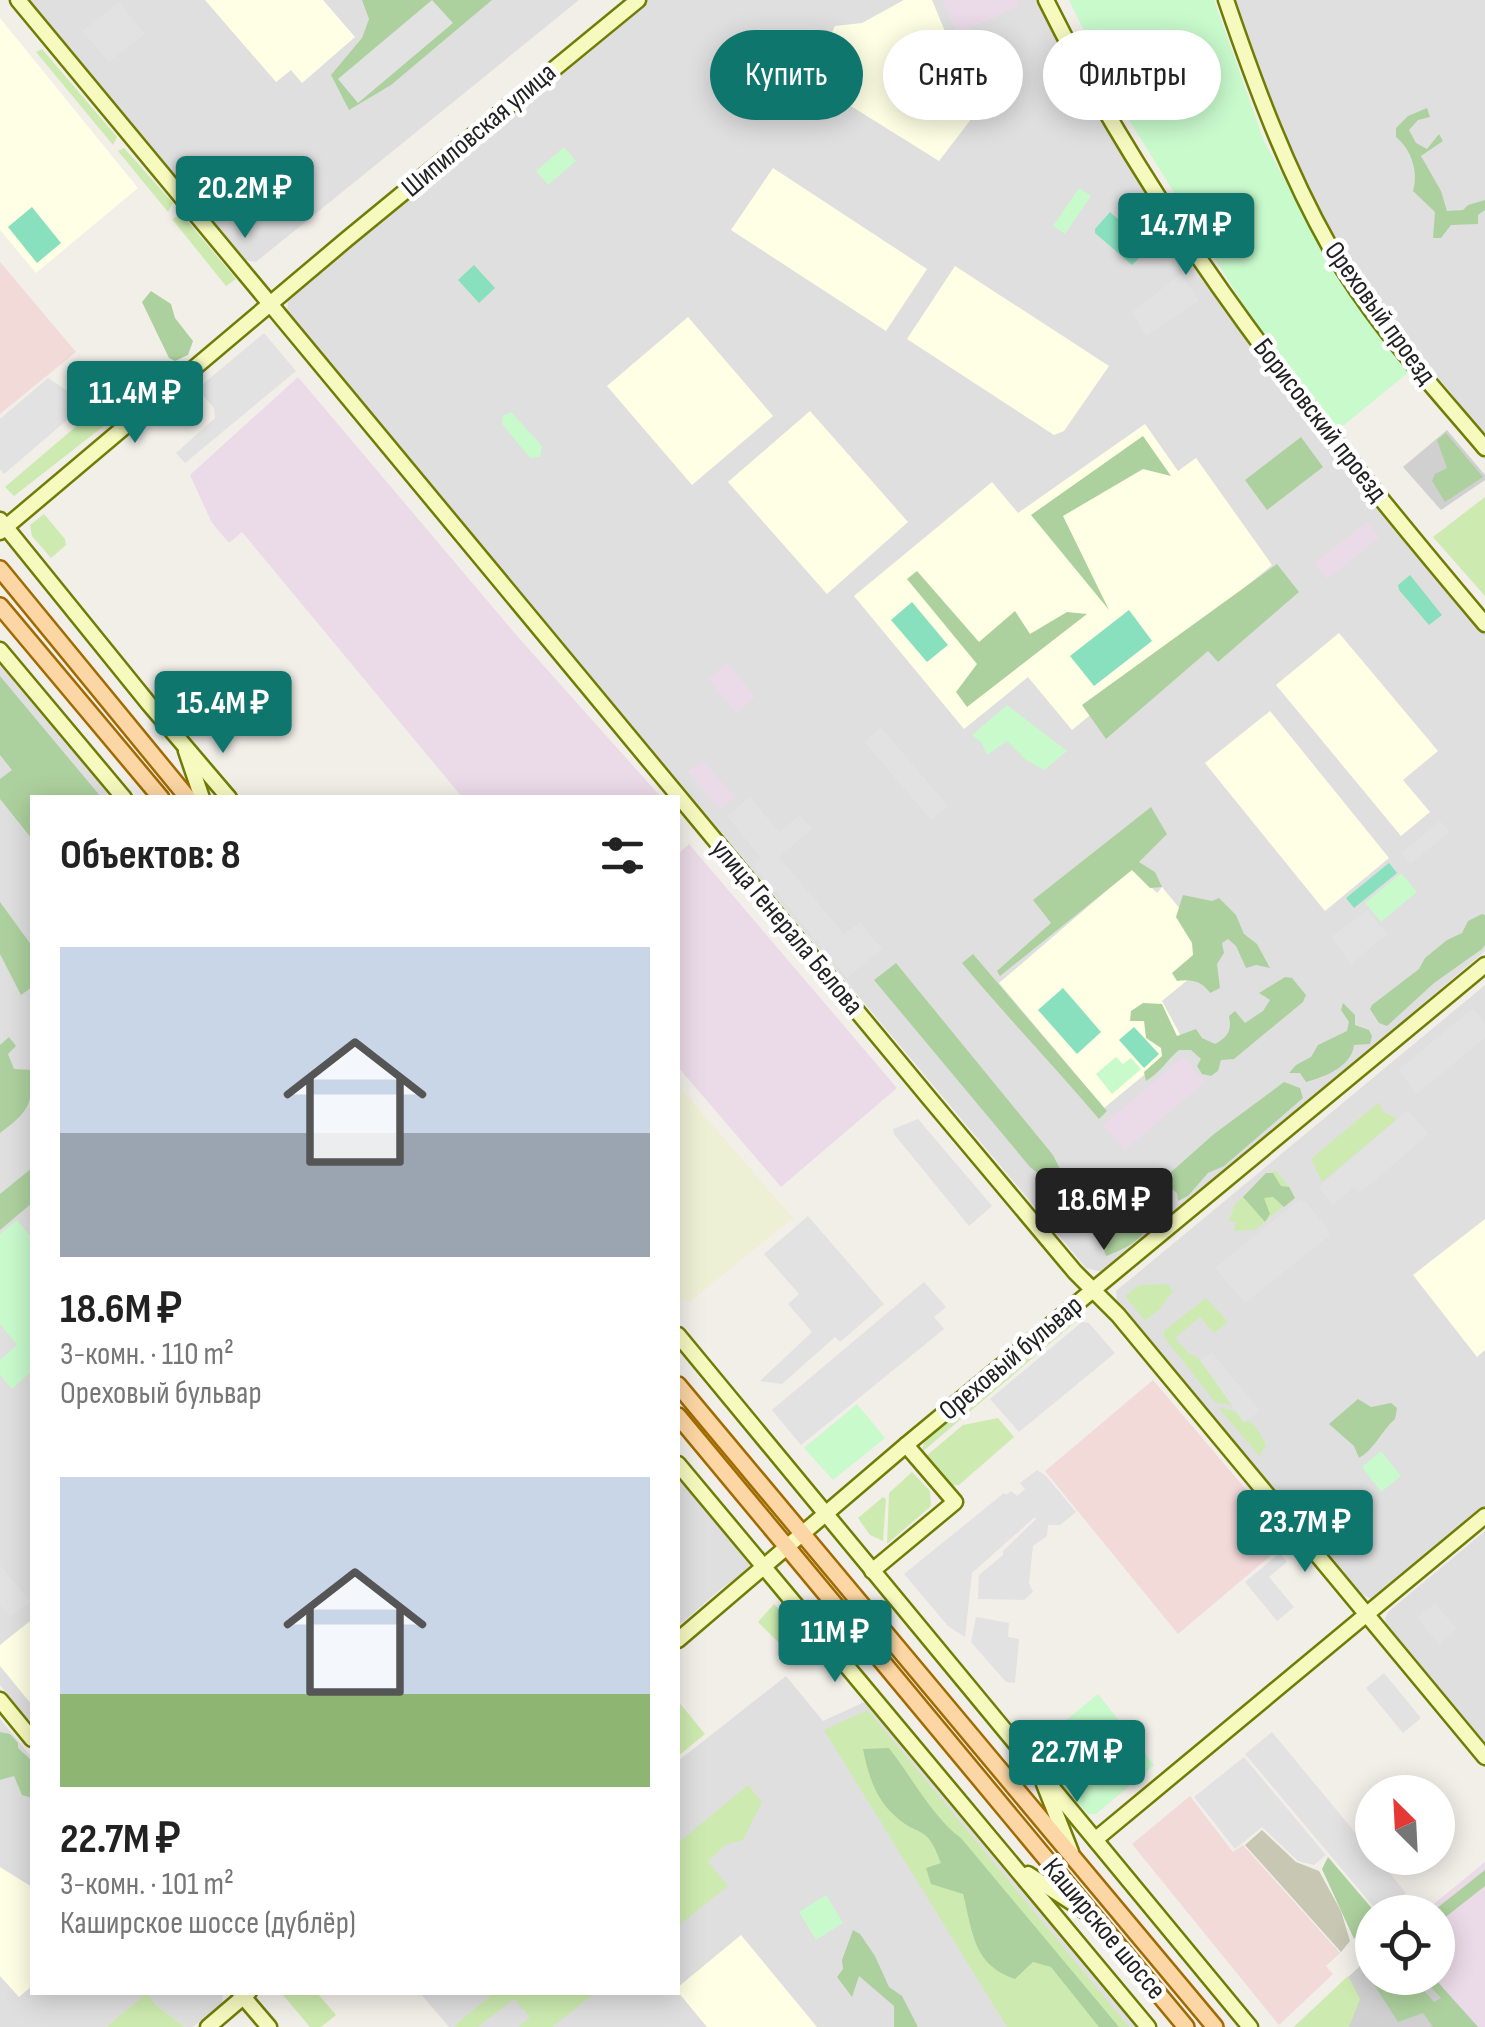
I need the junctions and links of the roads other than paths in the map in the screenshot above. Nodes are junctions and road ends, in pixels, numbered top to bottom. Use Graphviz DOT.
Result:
graph roads {
  1 [pos="18,0"];
  2 [pos="638,0"];
  3 [pos="1046,0"];
  4 [pos="1226,0"];
  5 [pos="269,305"];
  6 [pos="1485,448"];
  7 [pos="2,526"];
  8 [pos="0,569"];
  9 [pos="0,606"];
  10 [pos="1485,624"];
  11 [pos="0,650"];
  12 [pos="183,742"];
  13 [pos="121,795"];
  14 [pos="159,795"];
  15 [pos="186,795"];
  16 [pos="201,795"];
  17 [pos="227,795"];
  18 [pos="678,795"];
  19 [pos="680,797"];
  20 [pos="1485,964"];
  21 [pos="1092,1291"];
  22 [pos="680,1338"];
  23 [pos="680,1348"];
  24 [pos="701,1364"];
  25 [pos="680,1387"];
  26 [pos="680,1418"];
  27 [pos="906,1445"];
  28 [pos="680,1466"];
  29 [pos="825,1514"];
  30 [pos="1485,1516"];
  31 [pos="803,1533"];
  32 [pos="786,1547"];
  33 [pos="763,1567"];
  34 [pos="872,1570"];
  35 [pos="1366,1616"];
  36 [pos="680,1638"];
  37 [pos="0,1700"];
  38 [pos="30,1737"];
  39 [pos="1485,1757"];
  40 [pos="1039,1772"];
  41 [pos="1096,1840"];
  42 [pos="1071,1853"];
  43 [pos="1008,1858"];
  44 [pos="1093,1917"];
  45 [pos="243,1995"];
  46 [pos="245,1995"];
  47 [pos="208,2027"];
  48 [pos="269,2027"];
  49 [pos="1148,2027"];
  50 [pos="1186,2027"];
  51 [pos="1215,2027"];
  52 [pos="1250,2027"];
  1 -- 5 [label="main road, улица Генерала Белова"];
  2 -- 5 [label="main road, Шипиловская улица"];
  3 -- 10 [label="main road, Борисовский проезд"];
  4 -- 6 [label="main road, Ореховый проезд"];
  5 -- 7 [label="main road, Шипиловская улица"];
  5 -- 18 [label="main road, улица Генерала Белова"];
  7 -- 12 [label="main road"];
  8 -- 15 [label="main road"];
  9 -- 14 [label="main road"];
  11 -- 13 [label="main road"];
  12 -- 16 [label="main road"];
  12 -- 17 [label="main road"];
  19 -- 21 [label="main road, улица Генерала Белова"];
  20 -- 21 [label="main road, Ореховый бульвар"];
  21 -- 27 [label="main road, Ореховый бульвар"];
  21 -- 35 [label="main road, улица Генерала Белова"];
  22 -- 24 [label="main road"];
  23 -- 24 [label="main road"];
  24 -- 29 [label="main road"];
  25 -- 31 [label="main road, Каширское шоссе"];
  26 -- 32 [label="main road, Каширское шоссе"];
  27 -- 29 [label="main road, Ореховый бульвар"];
  27 -- 34 [label="main road"];
  28 -- 33 [label="main road"];
  29 -- 31 [label="main road, Ореховый бульвар"];
  29 -- 34 [label="main road"];
  30 -- 35 [label="main road"];
  31 -- 32 [label="main road, Ореховый бульвар"];
  31 -- 42 [label="main road, Каширское шоссе"];
  32 -- 33 [label="main road, Ореховый бульвар"];
  32 -- 44 [label="main road, Каширское шоссе"];
  33 -- 36 [label="main road, Ореховый бульвар"];
  33 -- 43 [label="main road"];
  34 -- 40 [label="main road"];
  35 -- 39 [label="main road, улица Генерала Белова"];
  35 -- 41 [label="main road"];
  37 -- 38 [label="main road"];
  40 -- 41 [label="main road"];
  40 -- 42 [label="main road"];
  41 -- 52 [label="main road"];
  42 -- 51 [label="main road, Каширское шоссе"];
  43 -- 44 [label="main road"];
  43 -- 49 [label="main road"];
  44 -- 50 [label="main road, Каширское шоссе"];
  45 -- 47 [label="main road"];
  46 -- 48 [label="main road"];
}
